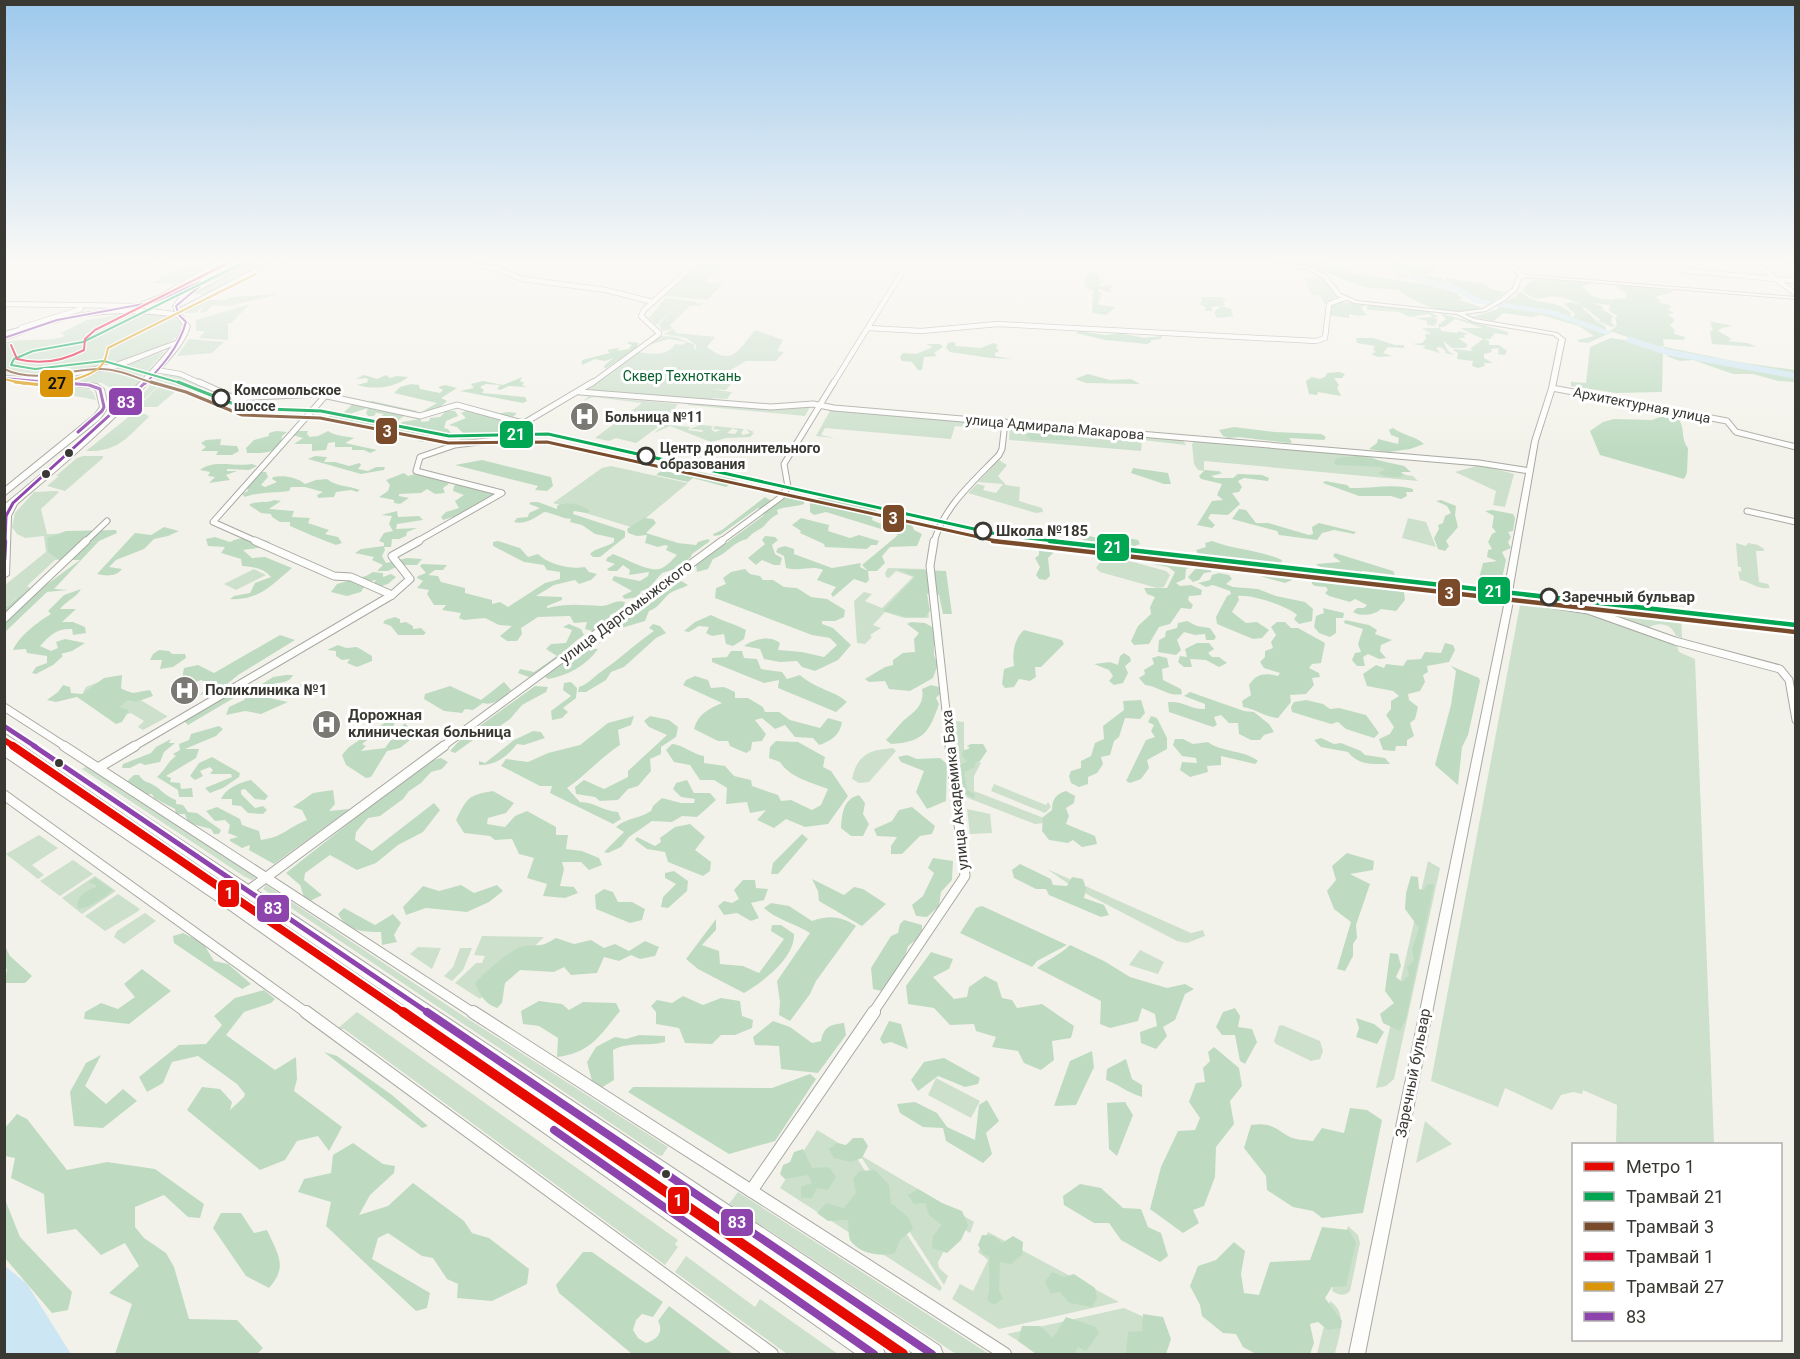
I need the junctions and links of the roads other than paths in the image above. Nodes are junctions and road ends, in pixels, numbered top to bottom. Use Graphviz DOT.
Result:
graph roads {
  1 [pos="34,324"];
  2 [pos="42,324"];
  3 [pos="186,324"];
  4 [pos="649,324"];
  5 [pos="871,324"];
  6 [pos="994,324"];
  7 [pos="1007,324"];
  8 [pos="1327,324"];
  9 [pos="1499,324"];
  10 [pos="869,328"];
  11 [pos="4,335"];
  12 [pos="178,342"];
  13 [pos="156,370"];
  14 [pos="4,378"];
  15 [pos="31,379"];
  16 [pos="1552,388"];
  17 [pos="580,392"];
  18 [pos="326,395"];
  19 [pos="129,399"];
  20 [pos="102,400"];
  21 [pos="821,405"];
  22 [pos="1005,422"];
  23 [pos="526,424"];
  24 [pos="1796,447"];
  25 [pos="1530,471"];
  26 [pos="4,493"];
  27 [pos="13,503"];
  28 [pos="4,510"];
  29 [pos="1747,511"];
  30 [pos="107,521"];
  31 [pos="1796,522"];
  32 [pos="4,575"];
  33 [pos="392,595"];
  34 [pos="1509,598"];
  35 [pos="4,619"];
  36 [pos="4,707"];
  37 [pos="1796,720"];
  38 [pos="4,726"];
  39 [pos="4,749"];
  40 [pos="98,768"];
  41 [pos="4,795"];
  42 [pos="265,878"];
  43 [pos="249,890"];
  44 [pos="751,1191"];
  45 [pos="772,1354"];
  46 [pos="874,1354"];
  47 [pos="932,1354"];
  48 [pos="1005,1354"];
  49 [pos="1357,1354"];
  1 -- 11 [label="street"];
  2 -- 11 [label="main road"];
  3 -- 12 [label="main road"];
  4 -- 17 [label="street"];
  5 -- 10 [label="street, улица Даргомыжского"];
  6 -- 10 [label="street"];
  7 -- 8 [label="street"];
  9 -- 16 [label="street, Заречный бульвар"];
  10 -- 21 [label="street, улица Даргомыжского"];
  12 -- 13 [label="main road"];
  12 -- 15 [label="main road"];
  13 -- 18 [label="street"];
  13 -- 19 [label="main road"];
  14 -- 15 [label="main road"];
  15 -- 20 [label="main road"];
  16 -- 24 [label="street, Архитектурная улица"];
  16 -- 25 [label="street, Заречный бульвар"];
  17 -- 21 [label="street, улица Адмирала Макарова"];
  17 -- 23 [label="street"];
  18 -- 23 [label="street"];
  18 -- 33 [label="street"];
  19 -- 20 [label="main road"];
  19 -- 27 [label="main road"];
  20 -- 26 [label="main road"];
  21 -- 22 [label="street, улица Адмирала Макарова"];
  21 -- 42 [label="street, улица Даргомыжского"];
  22 -- 25 [label="street, улица Адмирала Макарова"];
  22 -- 44 [label="street, улица Академика Баха"];
  23 -- 33 [label="street"];
  25 -- 34 [label="street, Заречный бульвар"];
  27 -- 28 [label="main road"];
  27 -- 32 [label="main road"];
  29 -- 31 [label="street"];
  30 -- 35 [label="street"];
  33 -- 40 [label="street"];
  34 -- 37 [label="street"];
  34 -- 49 [label="street, Заречный бульвар"];
  36 -- 40 [label="street"];
  38 -- 43 [label="main road"];
  39 -- 46 [label="main road"];
  40 -- 42 [label="street"];
  41 -- 45 [label="street"];
  42 -- 43 [label="street, улица Даргомыжского"];
  42 -- 44 [label="street"];
  43 -- 47 [label="main road"];
  44 -- 48 [label="street"];
}
